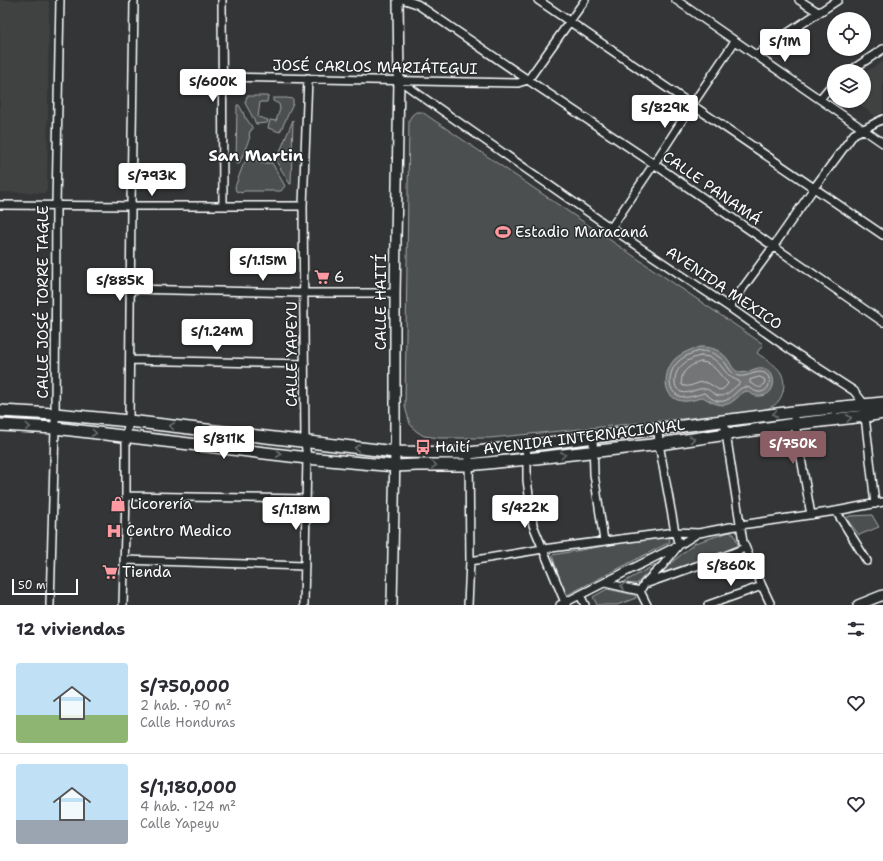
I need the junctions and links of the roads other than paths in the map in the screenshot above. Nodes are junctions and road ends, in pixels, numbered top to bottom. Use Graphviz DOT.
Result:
graph roads {
  1 [pos="60,0"];
  2 [pos="134,0"];
  3 [pos="222,0"];
  4 [pos="398,0"];
  5 [pos="405,0"];
  6 [pos="538,0"];
  7 [pos="585,0"];
  8 [pos="676,0"];
  9 [pos="800,0"];
  10 [pos="838,0"];
  11 [pos="818,12"];
  12 [pos="570,22"];
  13 [pos="735,41"];
  14 [pos="883,49"];
  15 [pos="758,56"];
  16 [pos="860,64"];
  17 [pos="222,77"];
  18 [pos="308,78"];
  19 [pos="399,80"];
  20 [pos="528,80"];
  21 [pos="827,90"];
  22 [pos="820,99"];
  23 [pos="692,105"];
  24 [pos="883,119"];
  25 [pos="863,129"];
  26 [pos="883,142"];
  27 [pos="654,164"];
  28 [pos="814,188"];
  29 [pos="0,205"];
  30 [pos="56,206"];
  31 [pos="131,206"];
  32 [pos="223,206"];
  33 [pos="303,206"];
  34 [pos="611,228"];
  35 [pos="883,235"];
  36 [pos="773,247"];
  37 [pos="130,289"];
  38 [pos="305,293"];
  39 [pos="395,293"];
  40 [pos="729,307"];
  41 [pos="883,322"];
  42 [pos="130,360"];
  43 [pos="305,364"];
  44 [pos="883,404"];
  45 [pos="0,411"];
  46 [pos="865,411"];
  47 [pos="793,412"];
  48 [pos="883,413"];
  49 [pos="55,414"];
  50 [pos="129,421"];
  51 [pos="724,421"];
  52 [pos="795,424"];
  53 [pos="0,425"];
  54 [pos="55,428"];
  55 [pos="658,429"];
  56 [pos="726,434"];
  57 [pos="126,437"];
  58 [pos="593,437"];
  59 [pos="305,442"];
  60 [pos="659,444"];
  61 [pos="526,446"];
  62 [pos="395,452"];
  63 [pos="594,452"];
  64 [pos="469,453"];
  65 [pos="307,458"];
  66 [pos="527,460"];
  67 [pos="468,465"];
  68 [pos="395,466"];
  69 [pos="126,496"];
  70 [pos="306,499"];
  71 [pos="883,502"];
  72 [pos="875,504"];
  73 [pos="836,511"];
  74 [pos="811,514"];
  75 [pos="741,525"];
  76 [pos="675,532"];
  77 [pos="698,533"];
  78 [pos="604,541"];
  79 [pos="679,545"];
  80 [pos="745,548"];
  81 [pos="543,549"];
  82 [pos="124,560"];
  83 [pos="470,561"];
  84 [pos="867,561"];
  85 [pos="305,566"];
  86 [pos="605,583"];
  87 [pos="644,584"];
  88 [pos="762,586"];
  89 [pos="640,591"];
  90 [pos="580,595"];
  91 [pos="883,595"];
  92 [pos="564,604"];
  93 [pos="50,605"];
  94 [pos="123,605"];
  95 [pos="304,605"];
  96 [pos="392,605"];
  97 [pos="468,605"];
  98 [pos="585,605"];
  99 [pos="647,605"];
  100 [pos="708,605"];
  101 [pos="771,605"];
  102 [pos="858,605"];
  1 -- 30 [label="street, CALLE JOSÉ TORRE TAGLE"];
  2 -- 31 [label="street"];
  3 -- 17 [label="street"];
  4 -- 19 [label="street, CALLE HAITÍ"];
  5 -- 20 [label="street, CALLE PANAMÁ"];
  6 -- 12 [label="street"];
  7 -- 12 [label="street"];
  8 -- 13 [label="street"];
  9 -- 11 [label="street"];
  10 -- 11 [label="street"];
  11 -- 15 [label="street"];
  12 -- 20 [label="street"];
  12 -- 23 [label="street"];
  13 -- 15 [label="street"];
  13 -- 23 [label="street"];
  14 -- 16 [label="street"];
  15 -- 22 [label="street"];
  17 -- 18 [label="street, JOSÉ CARLOS MARIÁTEGUI"];
  17 -- 32 [label="street"];
  18 -- 19 [label="street, JOSÉ CARLOS MARIÁTEGUI"];
  18 -- 33 [label="street, CALLE YAPEYU"];
  19 -- 20 [label="street, JOSÉ CARLOS MARIÁTEGUI"];
  19 -- 34 [label="street, AVENIDA MEXICO"];
  19 -- 39 [label="street, CALLE HAITÍ"];
  20 -- 27 [label="street, CALLE PANAMÁ"];
  21 -- 22 [label="street"];
  22 -- 25 [label="street"];
  23 -- 27 [label="street"];
  23 -- 28 [label="street"];
  24 -- 25 [label="street"];
  25 -- 26 [label="street"];
  25 -- 28 [label="street"];
  27 -- 34 [label="street"];
  27 -- 36 [label="street, CALLE PANAMÁ"];
  28 -- 35 [label="street"];
  28 -- 36 [label="street"];
  29 -- 30 [label="street"];
  30 -- 31 [label="street"];
  30 -- 49 [label="street, CALLE JOSÉ TORRE TAGLE"];
  31 -- 32 [label="street"];
  31 -- 37 [label="street"];
  32 -- 33 [label="street"];
  33 -- 38 [label="street, CALLE YAPEYU"];
  34 -- 40 [label="street, AVENIDA MEXICO"];
  36 -- 40 [label="street"];
  36 -- 41 [label="street, CALLE PANAMÁ"];
  37 -- 38 [label="street"];
  37 -- 42 [label="street"];
  38 -- 39 [label="street"];
  38 -- 43 [label="street, CALLE YAPEYU"];
  39 -- 62 [label="street, CALLE HAITÍ"];
  40 -- 46 [label="street, AVENIDA MEXICO"];
  42 -- 43 [label="street"];
  42 -- 50 [label="street"];
  43 -- 59 [label="street, CALLE YAPEYU"];
  44 -- 46 [label="main road, AVENIDA INTERNACIONAL"];
  45 -- 49 [label="main road, AVENIDA INTERNACIONAL"];
  46 -- 47 [label="main road, AVENIDA INTERNACIONAL"];
  46 -- 48 [label="main road, AVENIDA INTERNACIONAL"];
  52 -- 46 [label="main road, AVENIDA INTERNACIONAL, one-way"];
  46 -- 72 [label="street"];
  47 -- 51 [label="main road, AVENIDA INTERNACIONAL, one-way"];
  47 -- 52 [label="street"];
  49 -- 50 [label="main road, AVENIDA INTERNACIONAL"];
  49 -- 54 [label="street, CALLE JOSÉ TORRE TAGLE"];
  50 -- 57 [label="street"];
  59 -- 50 [label="main road, AVENIDA INTERNACIONAL, one-way"];
  51 -- 55 [label="main road, AVENIDA INTERNACIONAL"];
  51 -- 56 [label="street"];
  52 -- 56 [label="main road, AVENIDA INTERNACIONAL"];
  52 -- 74 [label="street"];
  53 -- 54 [label="main road, AVENIDA INTERNACIONAL, one-way"];
  54 -- 57 [label="main road, AVENIDA INTERNACIONAL, one-way"];
  54 -- 93 [label="street, CALLE JOSÉ TORRE TAGLE"];
  55 -- 58 [label="main road, AVENIDA INTERNACIONAL"];
  55 -- 60 [label="street"];
  60 -- 56 [label="main road, AVENIDA INTERNACIONAL, one-way"];
  56 -- 75 [label="street"];
  57 -- 65 [label="main road, AVENIDA INTERNACIONAL, one-way"];
  57 -- 69 [label="street"];
  58 -- 61 [label="main road, AVENIDA INTERNACIONAL"];
  58 -- 63 [label="street"];
  62 -- 59 [label="main road, AVENIDA INTERNACIONAL, one-way"];
  59 -- 65 [label="street, CALLE YAPEYU"];
  60 -- 63 [label="main road, AVENIDA INTERNACIONAL"];
  60 -- 76 [label="street"];
  61 -- 64 [label="main road, AVENIDA INTERNACIONAL"];
  61 -- 66 [label="street"];
  62 -- 64 [label="main road, AVENIDA INTERNACIONAL"];
  62 -- 68 [label="street, CALLE HAITÍ"];
  66 -- 63 [label="main road, AVENIDA INTERNACIONAL, one-way"];
  63 -- 78 [label="street"];
  64 -- 67 [label="street"];
  65 -- 68 [label="main road, AVENIDA INTERNACIONAL"];
  65 -- 70 [label="street, CALLE YAPEYU"];
  66 -- 67 [label="main road, AVENIDA INTERNACIONAL"];
  66 -- 81 [label="street"];
  68 -- 67 [label="main road, AVENIDA INTERNACIONAL, one-way"];
  67 -- 83 [label="street"];
  68 -- 96 [label="street, CALLE HAITÍ"];
  69 -- 70 [label="street"];
  69 -- 82 [label="street"];
  70 -- 85 [label="street, CALLE YAPEYU"];
  71 -- 72 [label="street"];
  72 -- 73 [label="street"];
  73 -- 74 [label="street"];
  73 -- 84 [label="street"];
  74 -- 75 [label="street"];
  75 -- 77 [label="street"];
  75 -- 80 [label="street"];
  76 -- 77 [label="street"];
  76 -- 78 [label="street"];
  76 -- 79 [label="street"];
  77 -- 79 [label="street"];
  78 -- 81 [label="street"];
  79 -- 86 [label="street"];
  79 -- 87 [label="street"];
  80 -- 87 [label="street"];
  80 -- 88 [label="street"];
  81 -- 83 [label="street"];
  81 -- 92 [label="street"];
  82 -- 85 [label="street"];
  82 -- 94 [label="street"];
  83 -- 97 [label="street"];
  85 -- 95 [label="street, CALLE YAPEYU"];
  89 -- 86 [label="street, one-way"];
  86 -- 90 [label="street"];
  87 -- 89 [label="street"];
  88 -- 100 [label="street"];
  88 -- 101 [label="street"];
  89 -- 99 [label="street"];
  90 -- 92 [label="street"];
  90 -- 98 [label="street"];
  91 -- 102 [label="street"];
}
